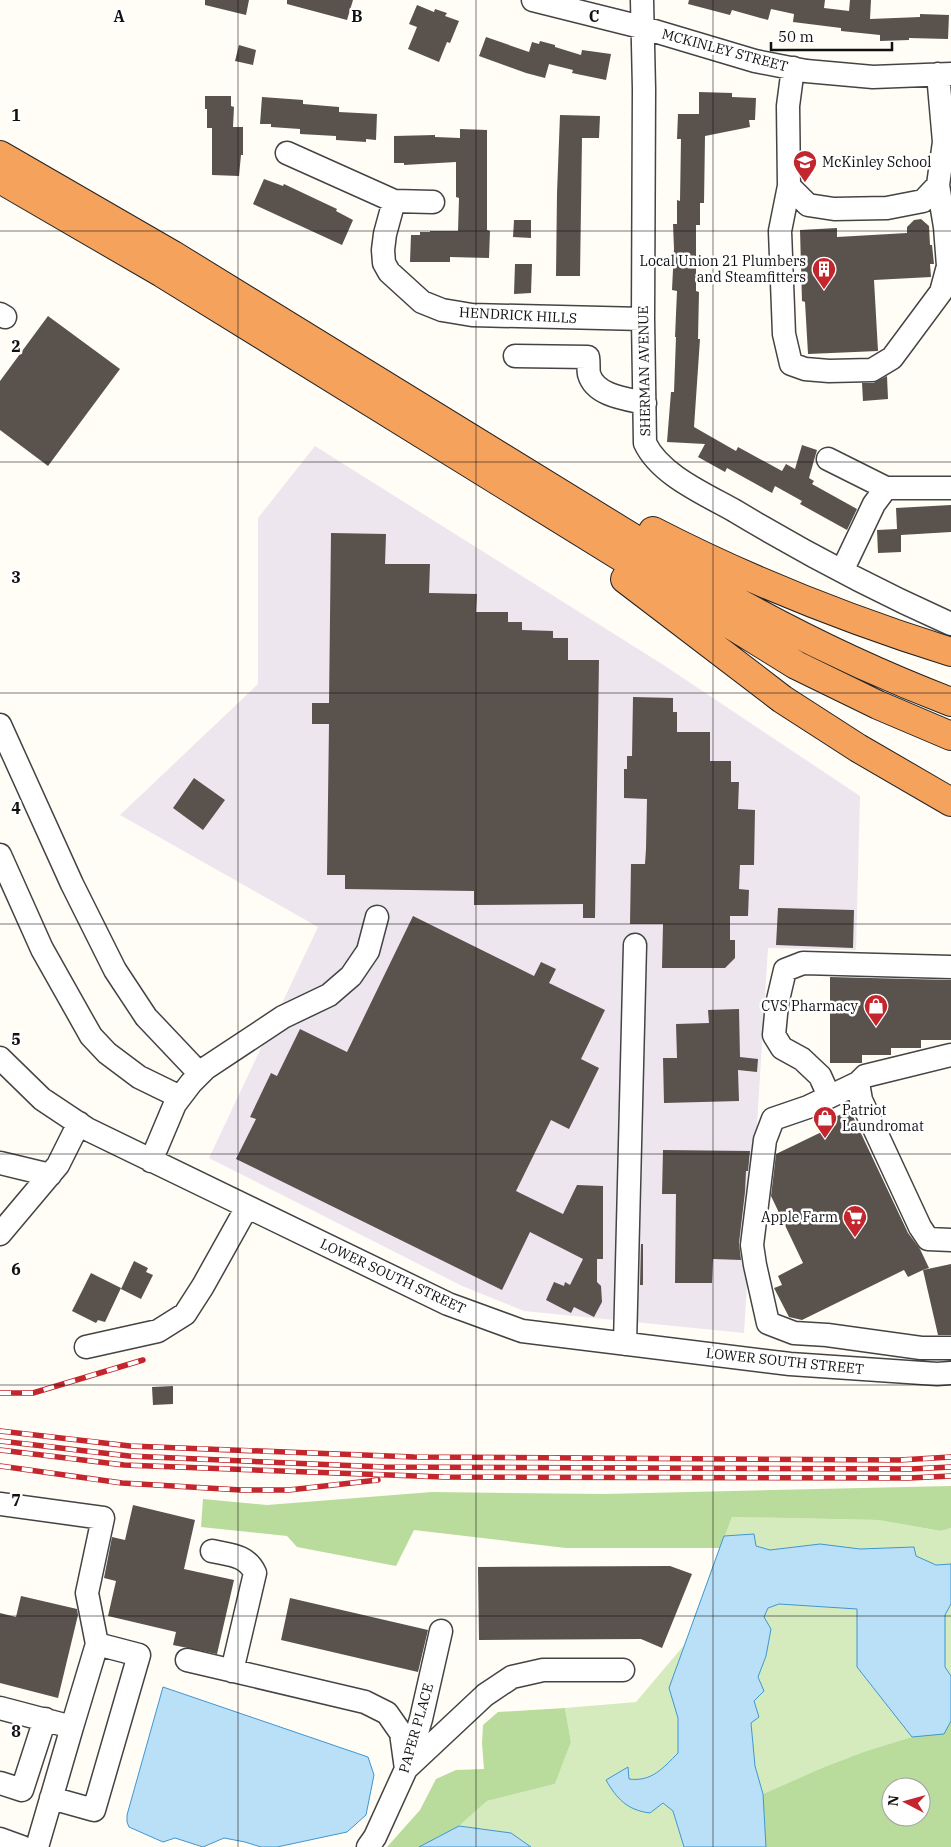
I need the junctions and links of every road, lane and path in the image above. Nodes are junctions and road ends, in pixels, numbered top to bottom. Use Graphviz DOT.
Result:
graph roads {
  1 [pos="533,0"];
  2 [pos="642,0"];
  3 [pos="642,27"];
  4 [pos="793,68"];
  5 [pos="944,74"];
  6 [pos="0,145"];
  7 [pos="287,153"];
  8 [pos="0,154"];
  9 [pos="0,179"];
  10 [pos="938,185"];
  11 [pos="789,186"];
  12 [pos="0,191"];
  13 [pos="394,201"];
  14 [pos="433,202"];
  15 [pos="98,210"];
  16 [pos="162,273"];
  17 [pos="643,319"];
  18 [pos="516,356"];
  19 [pos="645,403"];
  20 [pos="463,446"];
  21 [pos="828,459"];
  22 [pos="886,488"];
  23 [pos="951,488"];
  24 [pos="842,571"];
  25 [pos="951,624"];
  26 [pos="951,652"];
  27 [pos="951,702"];
  28 [pos="0,725"];
  29 [pos="951,736"];
  30 [pos="951,802"];
  31 [pos="0,855"];
  32 [pos="377,917"];
  33 [pos="635,945"];
  34 [pos="951,968"];
  35 [pos="951,1055"];
  36 [pos="0,1058"];
  37 [pos="200,1074"];
  38 [pos="858,1083"];
  39 [pos="830,1096"];
  40 [pos="180,1097"];
  41 [pos="79,1123"];
  42 [pos="152,1161"];
  43 [pos="0,1164"];
  44 [pos="50,1176"];
  45 [pos="248,1207"];
  46 [pos="0,1234"];
  47 [pos="951,1240"];
  48 [pos="625,1344"];
  49 [pos="86,1347"];
  50 [pos="951,1348"];
  51 [pos="951,1373"];
  52 [pos="0,1504"];
  53 [pos="212,1551"];
  54 [pos="441,1631"];
  55 [pos="97,1644"];
  56 [pos="187,1660"];
  57 [pos="623,1670"];
  58 [pos="232,1671"];
  59 [pos="0,1708"];
  60 [pos="44,1719"];
  61 [pos="72,1726"];
  62 [pos="406,1768"];
  63 [pos="0,1783"];
  64 [pos="51,1798"];
  65 [pos="0,1839"];
  66 [pos="22,1847"];
  67 [pos="37,1847"];
  68 [pos="368,1847"];
  1 -- 3 [label="street, MCKINLEY STREET"];
  2 -- 3 [label="street, SHERMAN AVENUE"];
  3 -- 4 [label="street, MCKINLEY STREET"];
  3 -- 17 [label="street, SHERMAN AVENUE"];
  4 -- 5 [label="street, MCKINLEY STREET"];
  4 -- 11 [label="street"];
  5 -- 10 [label="street"];
  6 -- 15 [label="highway"];
  7 -- 13 [label="street"];
  8 -- 15 [label="highway"];
  9 -- 16 [label="highway"];
  10 -- 11 [label="street"];
  10 -- 11 [label="street"];
  12 -- 16 [label="highway"];
  13 -- 14 [label="street"];
  13 -- 17 [label="street, HENDRICK HILLS"];
  15 -- 20 [label="highway"];
  16 -- 20 [label="highway"];
  17 -- 19 [label="street, SHERMAN AVENUE"];
  18 -- 19 [label="street"];
  19 -- 24 [label="street, SHERMAN AVENUE"];
  20 -- 26 [label="highway"];
  20 -- 27 [label="highway"];
  20 -- 29 [label="highway"];
  20 -- 30 [label="highway"];
  21 -- 22 [label="street"];
  22 -- 23 [label="street"];
  22 -- 24 [label="street"];
  24 -- 25 [label="street, SHERMAN AVENUE"];
  28 -- 37 [label="street"];
  31 -- 40 [label="street"];
  32 -- 37 [label="street"];
  33 -- 48 [label="street"];
  34 -- 39 [label="street"];
  35 -- 38 [label="street"];
  36 -- 41 [label="street, LOWER SOUTH STREET"];
  37 -- 40 [label="street"];
  38 -- 39 [label="street"];
  38 -- 47 [label="street"];
  39 -- 50 [label="street"];
  40 -- 42 [label="street"];
  41 -- 42 [label="street, LOWER SOUTH STREET"];
  41 -- 44 [label="street"];
  42 -- 45 [label="street, LOWER SOUTH STREET"];
  43 -- 44 [label="street"];
  44 -- 46 [label="street"];
  45 -- 48 [label="street, LOWER SOUTH STREET"];
  45 -- 49 [label="street"];
  48 -- 51 [label="street, LOWER SOUTH STREET"];
  52 -- 55 [label="street"];
  53 -- 58 [label="street"];
  54 -- 62 [label="street, PAPER PLACE"];
  55 -- 61 [label="street"];
  55 -- 64 [label="street"];
  56 -- 58 [label="street"];
  57 -- 62 [label="street"];
  58 -- 62 [label="street"];
  59 -- 60 [label="street"];
  60 -- 61 [label="street"];
  60 -- 63 [label="street"];
  61 -- 64 [label="street"];
  62 -- 68 [label="street, PAPER PLACE"];
  64 -- 67 [label="street"];
  65 -- 66 [label="street"];
}
